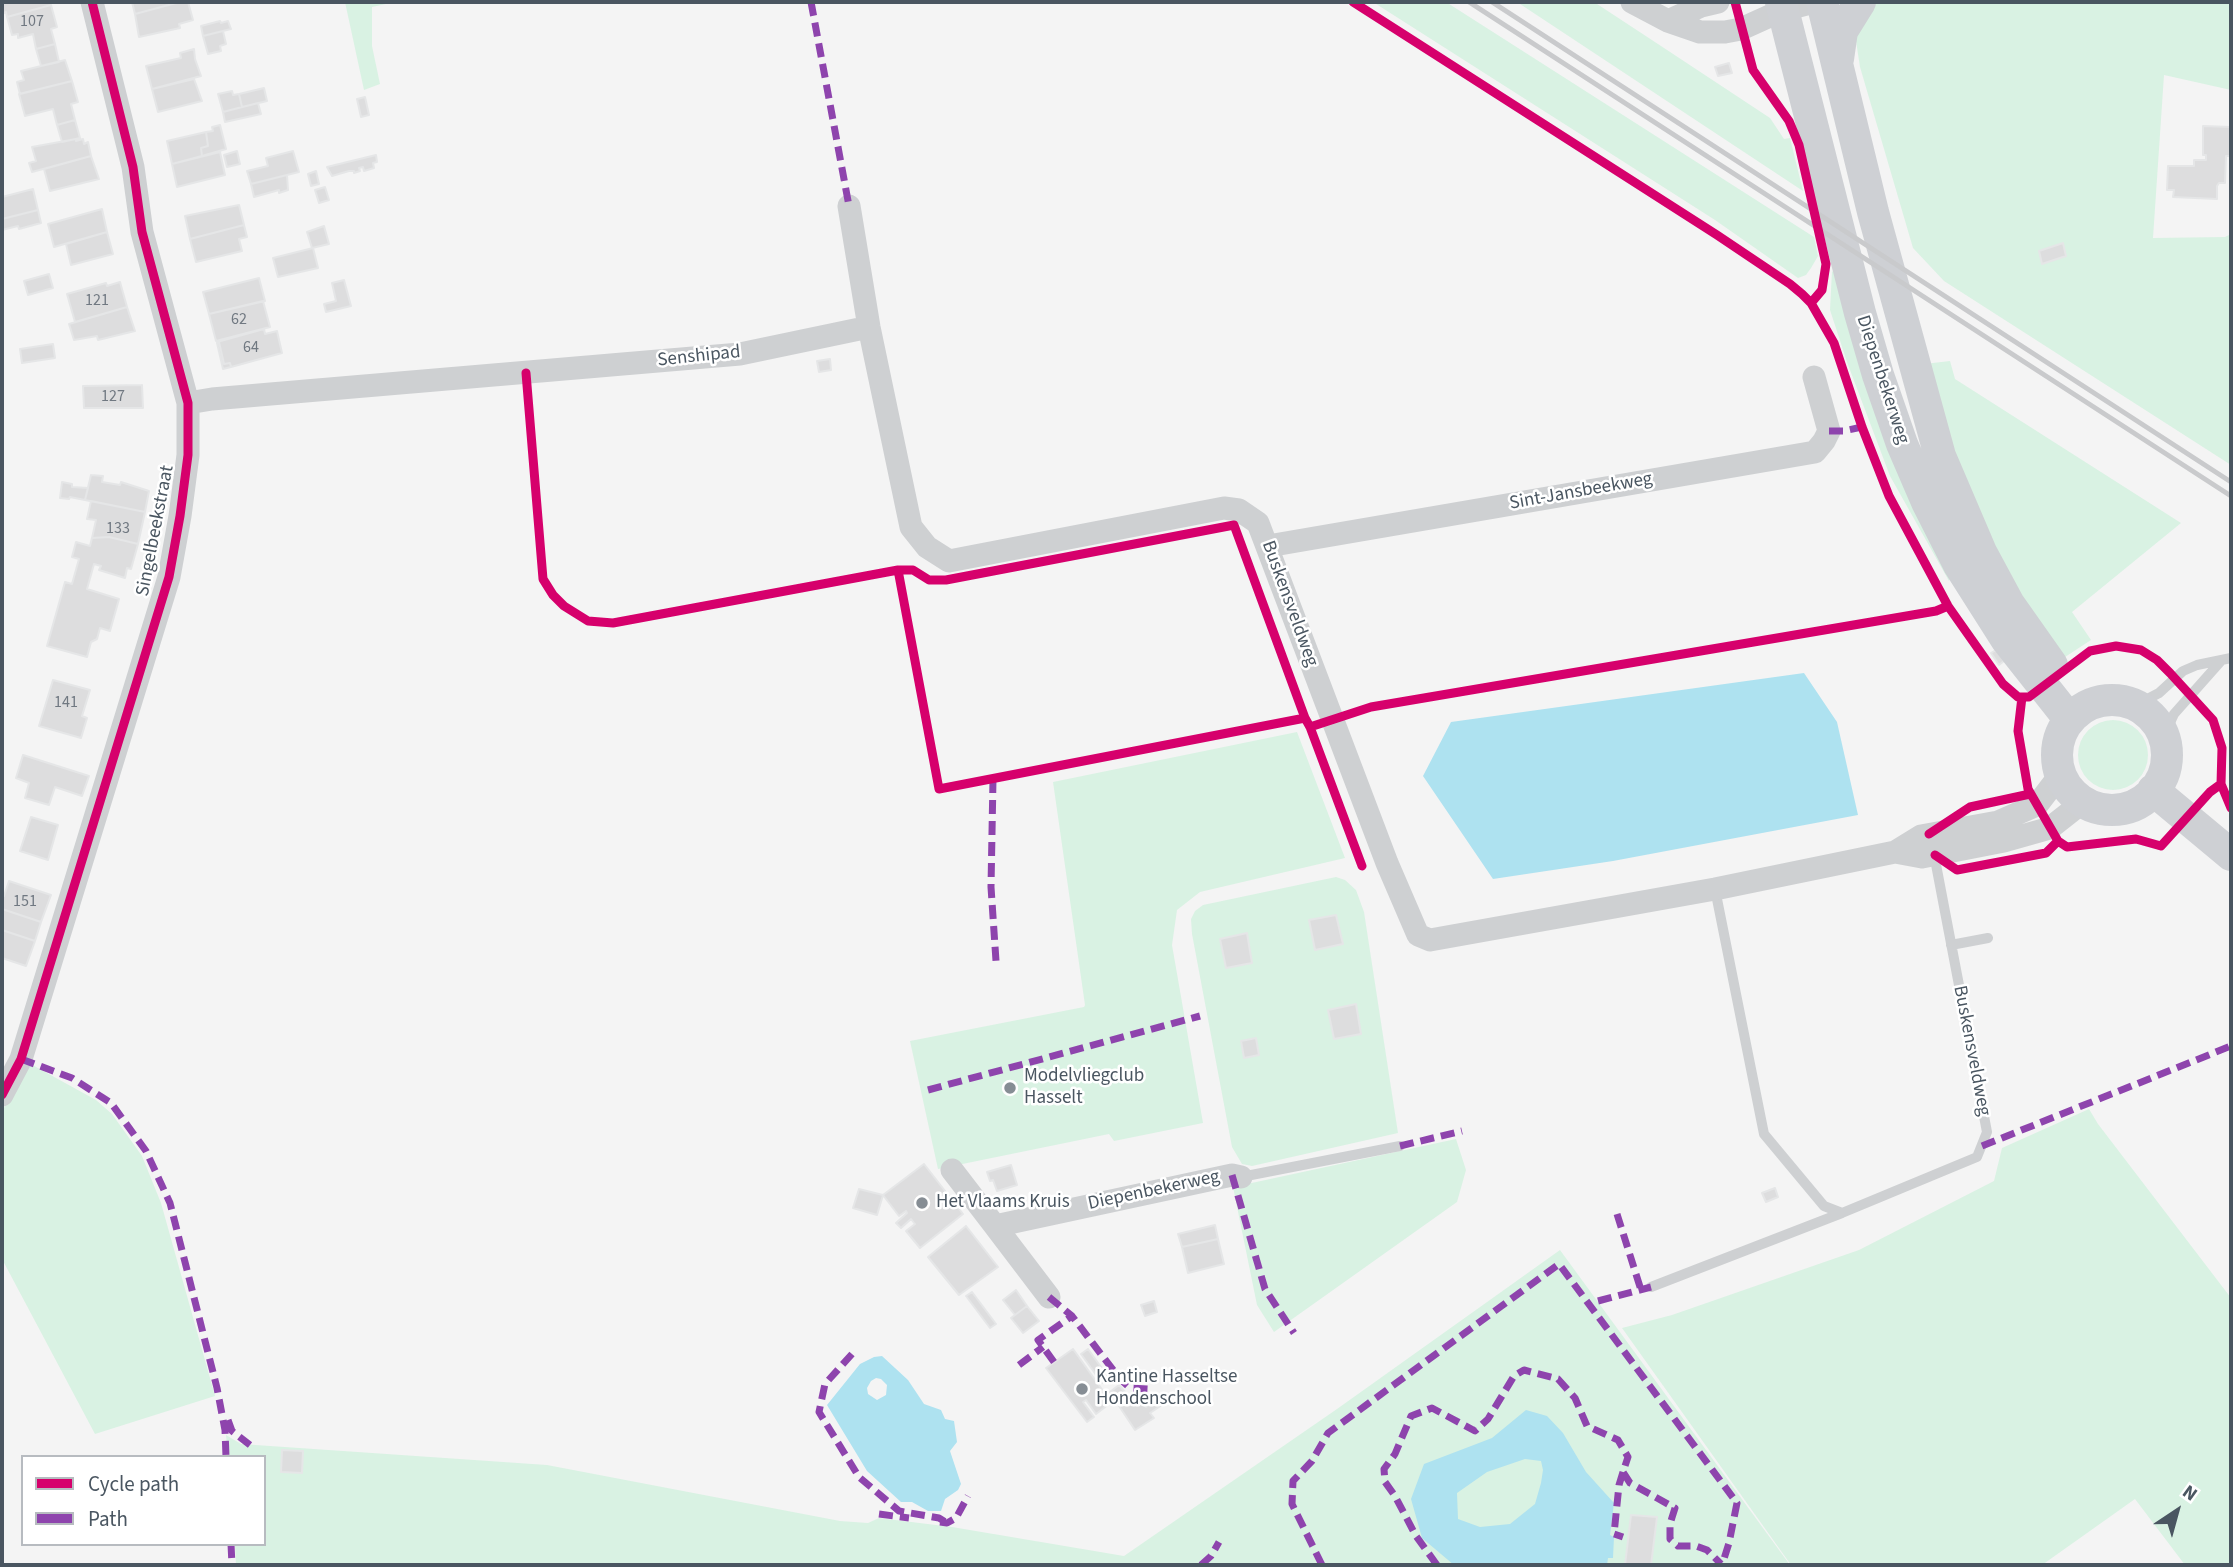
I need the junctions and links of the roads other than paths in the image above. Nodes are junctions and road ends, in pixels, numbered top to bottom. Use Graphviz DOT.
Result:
graph roads {
  1 [pos="92,2"];
  2 [pos="1632,2"];
  3 [pos="1718,2"];
  4 [pos="1814,2"];
  5 [pos="1822,2"];
  6 [pos="1860,2"];
  7 [pos="1782,6"];
  8 [pos="1668,21"];
  9 [pos="1837,71"];
  10 [pos="849,206"];
  11 [pos="869,327"];
  12 [pos="1814,377"];
  13 [pos="188,403"];
  14 [pos="1268,547"];
  15 [pos="2227,658"];
  16 [pos="2136,705"];
  17 [pos="2078,713"];
  18 [pos="2164,736"];
  19 [pos="2060,775"];
  20 [pos="2153,790"];
  21 [pos="2083,802"];
  22 [pos="1932,845"];
  23 [pos="2231,855"];
  24 [pos="1715,889"];
  25 [pos="1988,938"];
  26 [pos="1951,945"];
  27 [pos="2,1096"];
  28 [pos="1400,1146"];
  29 [pos="951,1170"];
  30 [pos="1236,1176"];
  31 [pos="1842,1213"];
  32 [pos="995,1226"];
  33 [pos="1651,1287"];
  34 [pos="1049,1297"];
  1 -- 13 [label="street, Singelbeekstraat"];
  2 -- 8 [label="street"];
  3 -- 8 [label="street"];
  4 -- 7 [label="street"];
  5 -- 9 [label="main road, Diepenbekerweg"];
  6 -- 9 [label="main road"];
  7 -- 8 [label="street"];
  7 -- 17 [label="main road, Diepenbekerweg"];
  9 -- 17 [label="main road, Diepenbekerweg"];
  10 -- 11 [label="street, Buskensveldweg"];
  11 -- 13 [label="street, Senshipad"];
  11 -- 14 [label="street, Buskensveldweg"];
  12 -- 14 [label="street, Sint-Jansbeekweg"];
  13 -- 27 [label="street, Singelbeekstraat"];
  14 -- 24 [label="street, Buskensveldweg"];
  15 -- 16 [label="lane"];
  15 -- 18 [label="lane"];
  16 -- 17 [label="main road"];
  16 -- 18 [label="main road"];
  17 -- 19 [label="main road"];
  18 -- 20 [label="main road"];
  19 -- 21 [label="main road"];
  19 -- 22 [label="street, Buskensveldweg"];
  20 -- 21 [label="main road"];
  20 -- 23 [label="main road"];
  21 -- 22 [label="street, Buskensveldweg"];
  22 -- 24 [label="street, Buskensveldweg"];
  22 -- 26 [label="lane, Buskensveldweg"];
  24 -- 31 [label="lane"];
  25 -- 26 [label="lane"];
  26 -- 31 [label="lane, Buskensveldweg"];
  28 -- 30 [label="lane"];
  29 -- 32 [label="street"];
  30 -- 32 [label="street, Diepenbekerweg"];
  31 -- 33 [label="lane, Buskensveldweg"];
  32 -- 34 [label="street"];
}
